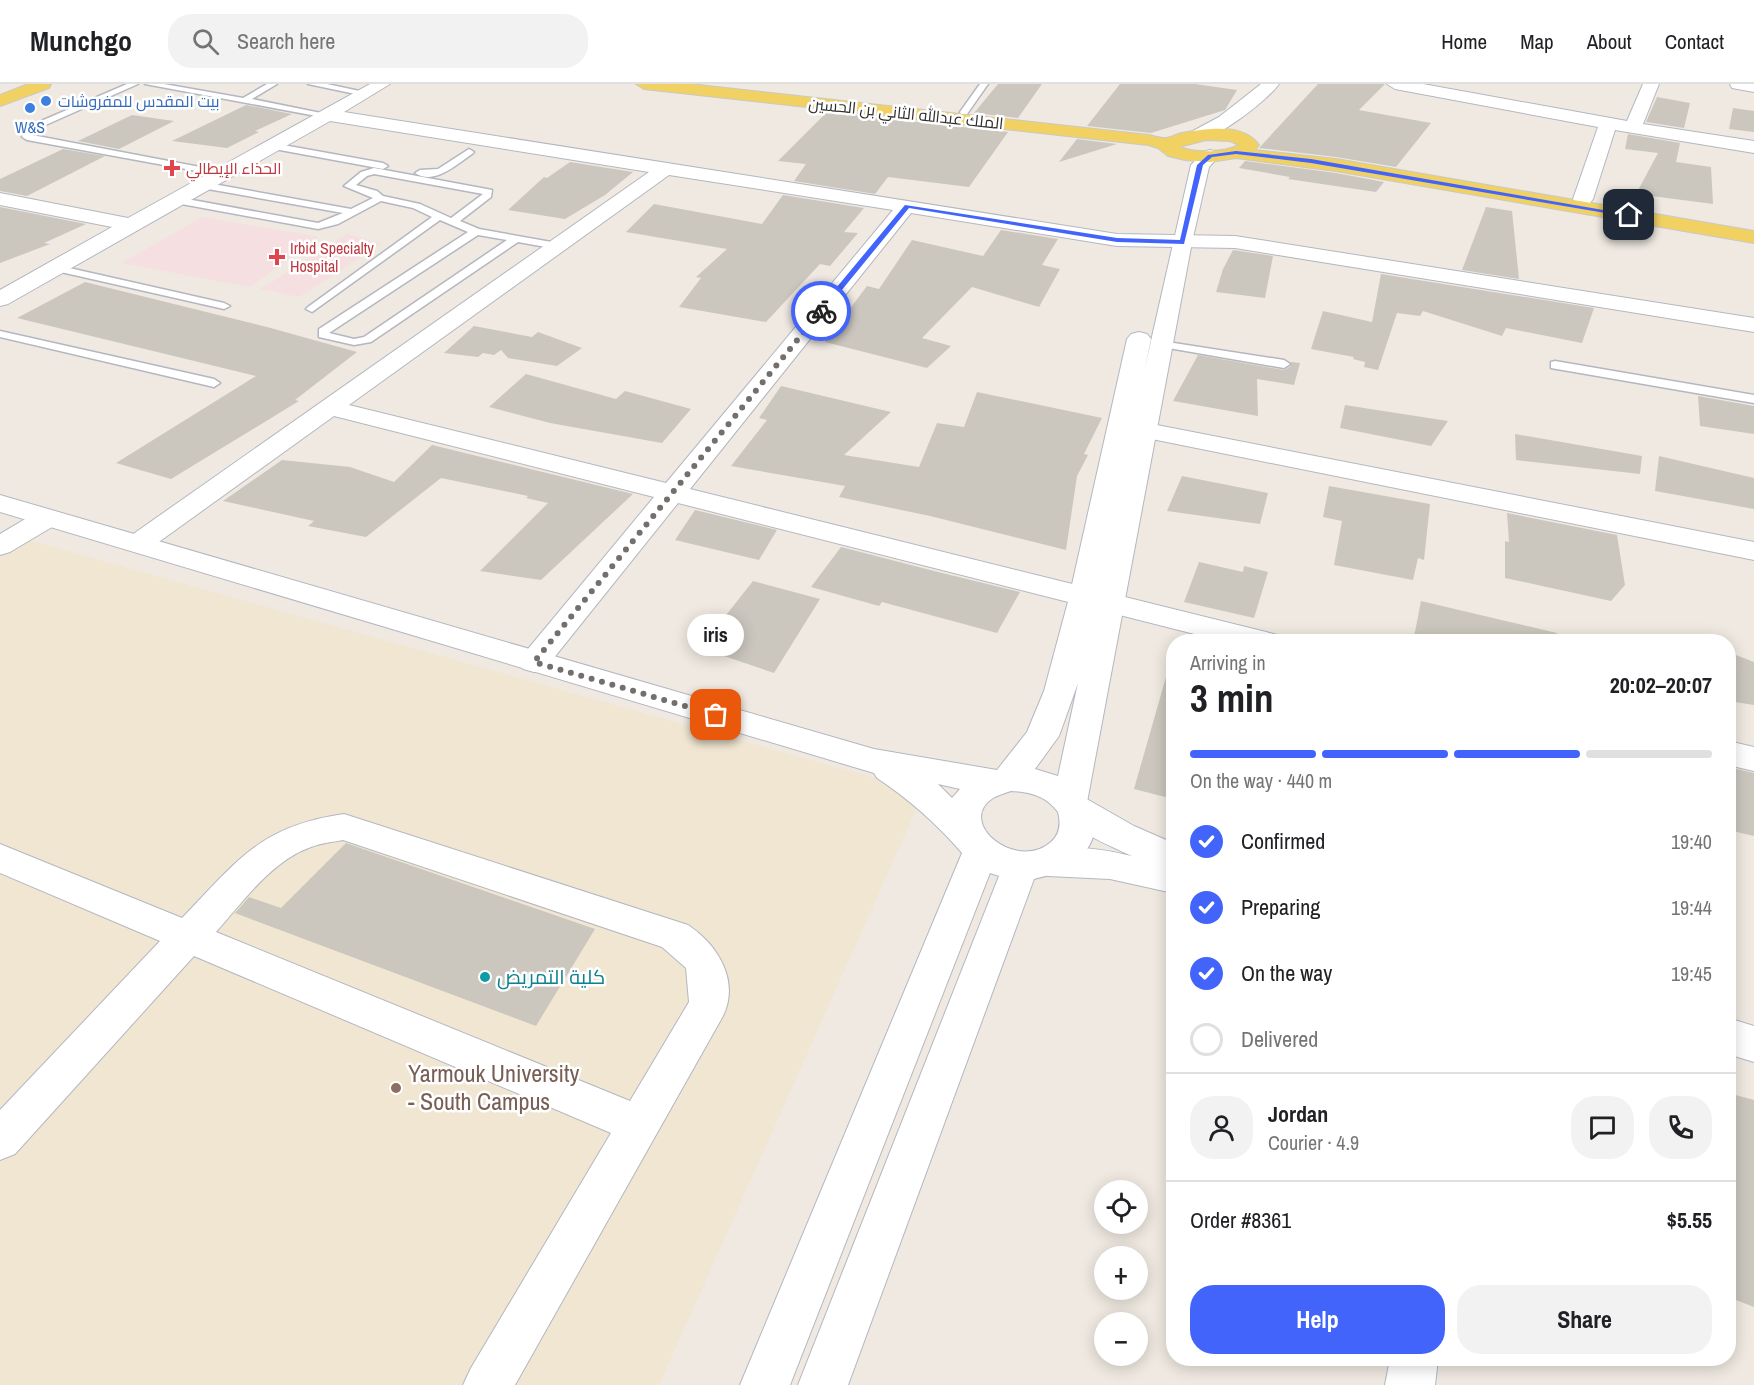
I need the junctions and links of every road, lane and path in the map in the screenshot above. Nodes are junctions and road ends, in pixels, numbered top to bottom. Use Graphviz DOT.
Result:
graph roads {
  1 [pos="8,84"];
  2 [pos="43,84"];
  3 [pos="134,84"];
  4 [pos="149,84"];
  5 [pos="273,84"];
  6 [pos="312,84"];
  7 [pos="644,84"];
  8 [pos="715,84"];
  9 [pos="983,84"];
  10 [pos="1395,84"];
  11 [pos="1651,84"];
  12 [pos="1738,84"];
  13 [pos="0,87"];
  14 [pos="373,87"];
  15 [pos="1754,87"];
  16 [pos="1279,88"];
  17 [pos="248,99"];
  18 [pos="0,101"];
  19 [pos="964,112"];
  20 [pos="327,115"];
  21 [pos="1608,123"];
  22 [pos="1633,128"];
  23 [pos="1209,145"];
  24 [pos="272,146"];
  25 [pos="1754,147"];
  26 [pos="469,152"];
  27 [pos="666,168"];
  28 [pos="221,174"];
  29 [pos="202,185"];
  30 [pos="380,198"];
  31 [pos="0,199"];
  32 [pos="1583,199"];
  33 [pos="176,200"];
  34 [pos="907,206"];
  35 [pos="351,212"];
  36 [pos="439,216"];
  37 [pos="452,222"];
  38 [pos="131,225"];
  39 [pos="1754,229"];
  40 [pos="476,231"];
  41 [pos="1754,237"];
  42 [pos="516,239"];
  43 [pos="1171,242"];
  44 [pos="557,246"];
  45 [pos="56,268"];
  46 [pos="0,300"];
  47 [pos="224,306"];
  48 [pos="312,309"];
  49 [pos="1754,325"];
  50 [pos="0,334"];
  51 [pos="1161,344"];
  52 [pos="1284,364"];
  53 [pos="1555,365"];
  54 [pos="214,383"];
  55 [pos="1754,399"];
  56 [pos="331,408"];
  57 [pos="1133,428"];
  58 [pos="672,493"];
  59 [pos="3,507"];
  60 [pos="47,518"];
  61 [pos="139,543"];
  62 [pos="0,546"];
  63 [pos="1754,550"];
  64 [pos="1096,601"];
  65 [pos="1233,634"];
  66 [pos="534,662"];
  67 [pos="1736,755"];
  68 [pos="1754,759"];
  69 [pos="874,761"];
  70 [pos="1001,781"];
  71 [pos="1072,805"];
  72 [pos="973,842"];
  73 [pos="1166,855"];
  74 [pos="0,858"];
  75 [pos="1034,864"];
  76 [pos="1166,878"];
  77 [pos="188,936"];
  78 [pos="1736,1038"];
  79 [pos="1754,1044"];
  80 [pos="639,1125"];
  81 [pos="0,1140"];
  82 [pos="1413,1366"];
  83 [pos="488,1385"];
  84 [pos="765,1385"];
  85 [pos="823,1385"];
  86 [pos="1410,1385"];
  1 -- 13 [label="main road"];
  2 -- 18 [label="main road"];
  3 -- 28 [label="lane"];
  4 -- 17 [label="lane"];
  5 -- 17 [label="lane"];
  6 -- 14 [label="lane"];
  7 -- 23 [label="main road, الملك عبدالله الثاني بن الحسين"];
  8 -- 19 [label="main road, الملك عبدالله الثاني بن الحسين"];
  9 -- 19 [label="lane"];
  10 -- 21 [label="street"];
  11 -- 22 [label="street"];
  12 -- 15 [label="street"];
  14 -- 20 [label="street"];
  16 -- 23 [label="street"];
  16 -- 23 [label="street"];
  17 -- 20 [label="lane"];
  19 -- 23 [label="main road, الملك عبدالله الثاني بن الحسين"];
  20 -- 24 [label="street"];
  20 -- 27 [label="street"];
  21 -- 22 [label="street"];
  21 -- 32 [label="street"];
  22 -- 25 [label="street"];
  23 -- 32 [label="main road, الملك عبدالله الثاني بن الحسين"];
  23 -- 41 [label="main road, الملك عبدالله الثاني بن الحسين"];
  23 -- 43 [label="street"];
  24 -- 26 [label="lane"];
  24 -- 28 [label="street"];
  27 -- 34 [label="street"];
  27 -- 44 [label="street"];
  28 -- 29 [label="street"];
  29 -- 33 [label="street"];
  29 -- 35 [label="lane"];
  30 -- 35 [label="lane"];
  30 -- 36 [label="lane"];
  30 -- 37 [label="lane"];
  31 -- 38 [label="street"];
  32 -- 39 [label="main road, الملك عبدالله الثاني بن الحسين"];
  33 -- 35 [label="lane"];
  33 -- 38 [label="street"];
  34 -- 43 [label="street"];
  34 -- 58 [label="street"];
  36 -- 37 [label="lane"];
  36 -- 48 [label="lane"];
  37 -- 40 [label="lane"];
  38 -- 45 [label="street"];
  40 -- 42 [label="lane"];
  40 -- 42 [label="lane"];
  42 -- 44 [label="lane"];
  43 -- 49 [label="street"];
  43 -- 51 [label="street"];
  43 -- 57 [label="street"];
  44 -- 56 [label="street"];
  45 -- 46 [label="street"];
  45 -- 47 [label="lane"];
  50 -- 54 [label="lane"];
  51 -- 52 [label="lane"];
  51 -- 57 [label="street"];
  53 -- 55 [label="lane"];
  56 -- 58 [label="street"];
  56 -- 61 [label="street"];
  57 -- 63 [label="street"];
  57 -- 64 [label="street"];
  58 -- 64 [label="street"];
  58 -- 66 [label="street"];
  59 -- 60 [label="street"];
  60 -- 61 [label="street"];
  60 -- 62 [label="street"];
  61 -- 66 [label="street"];
  64 -- 65 [label="street"];
  64 -- 70 [label="street"];
  64 -- 71 [label="street"];
  66 -- 69 [label="street"];
  67 -- 68 [label="street"];
  69 -- 70 [label="street"];
  69 -- 72 [label="street"];
  70 -- 71 [label="street"];
  70 -- 72 [label="street"];
  71 -- 73 [label="street"];
  71 -- 75 [label="street"];
  72 -- 75 [label="street"];
  72 -- 84 [label="street"];
  74 -- 77 [label="street"];
  75 -- 76 [label="street"];
  75 -- 85 [label="street"];
  77 -- 80 [label="street"];
  77 -- 80 [label="street"];
  77 -- 81 [label="street"];
  78 -- 79 [label="street"];
  80 -- 83 [label="street"];
  82 -- 86 [label="street"];
}
